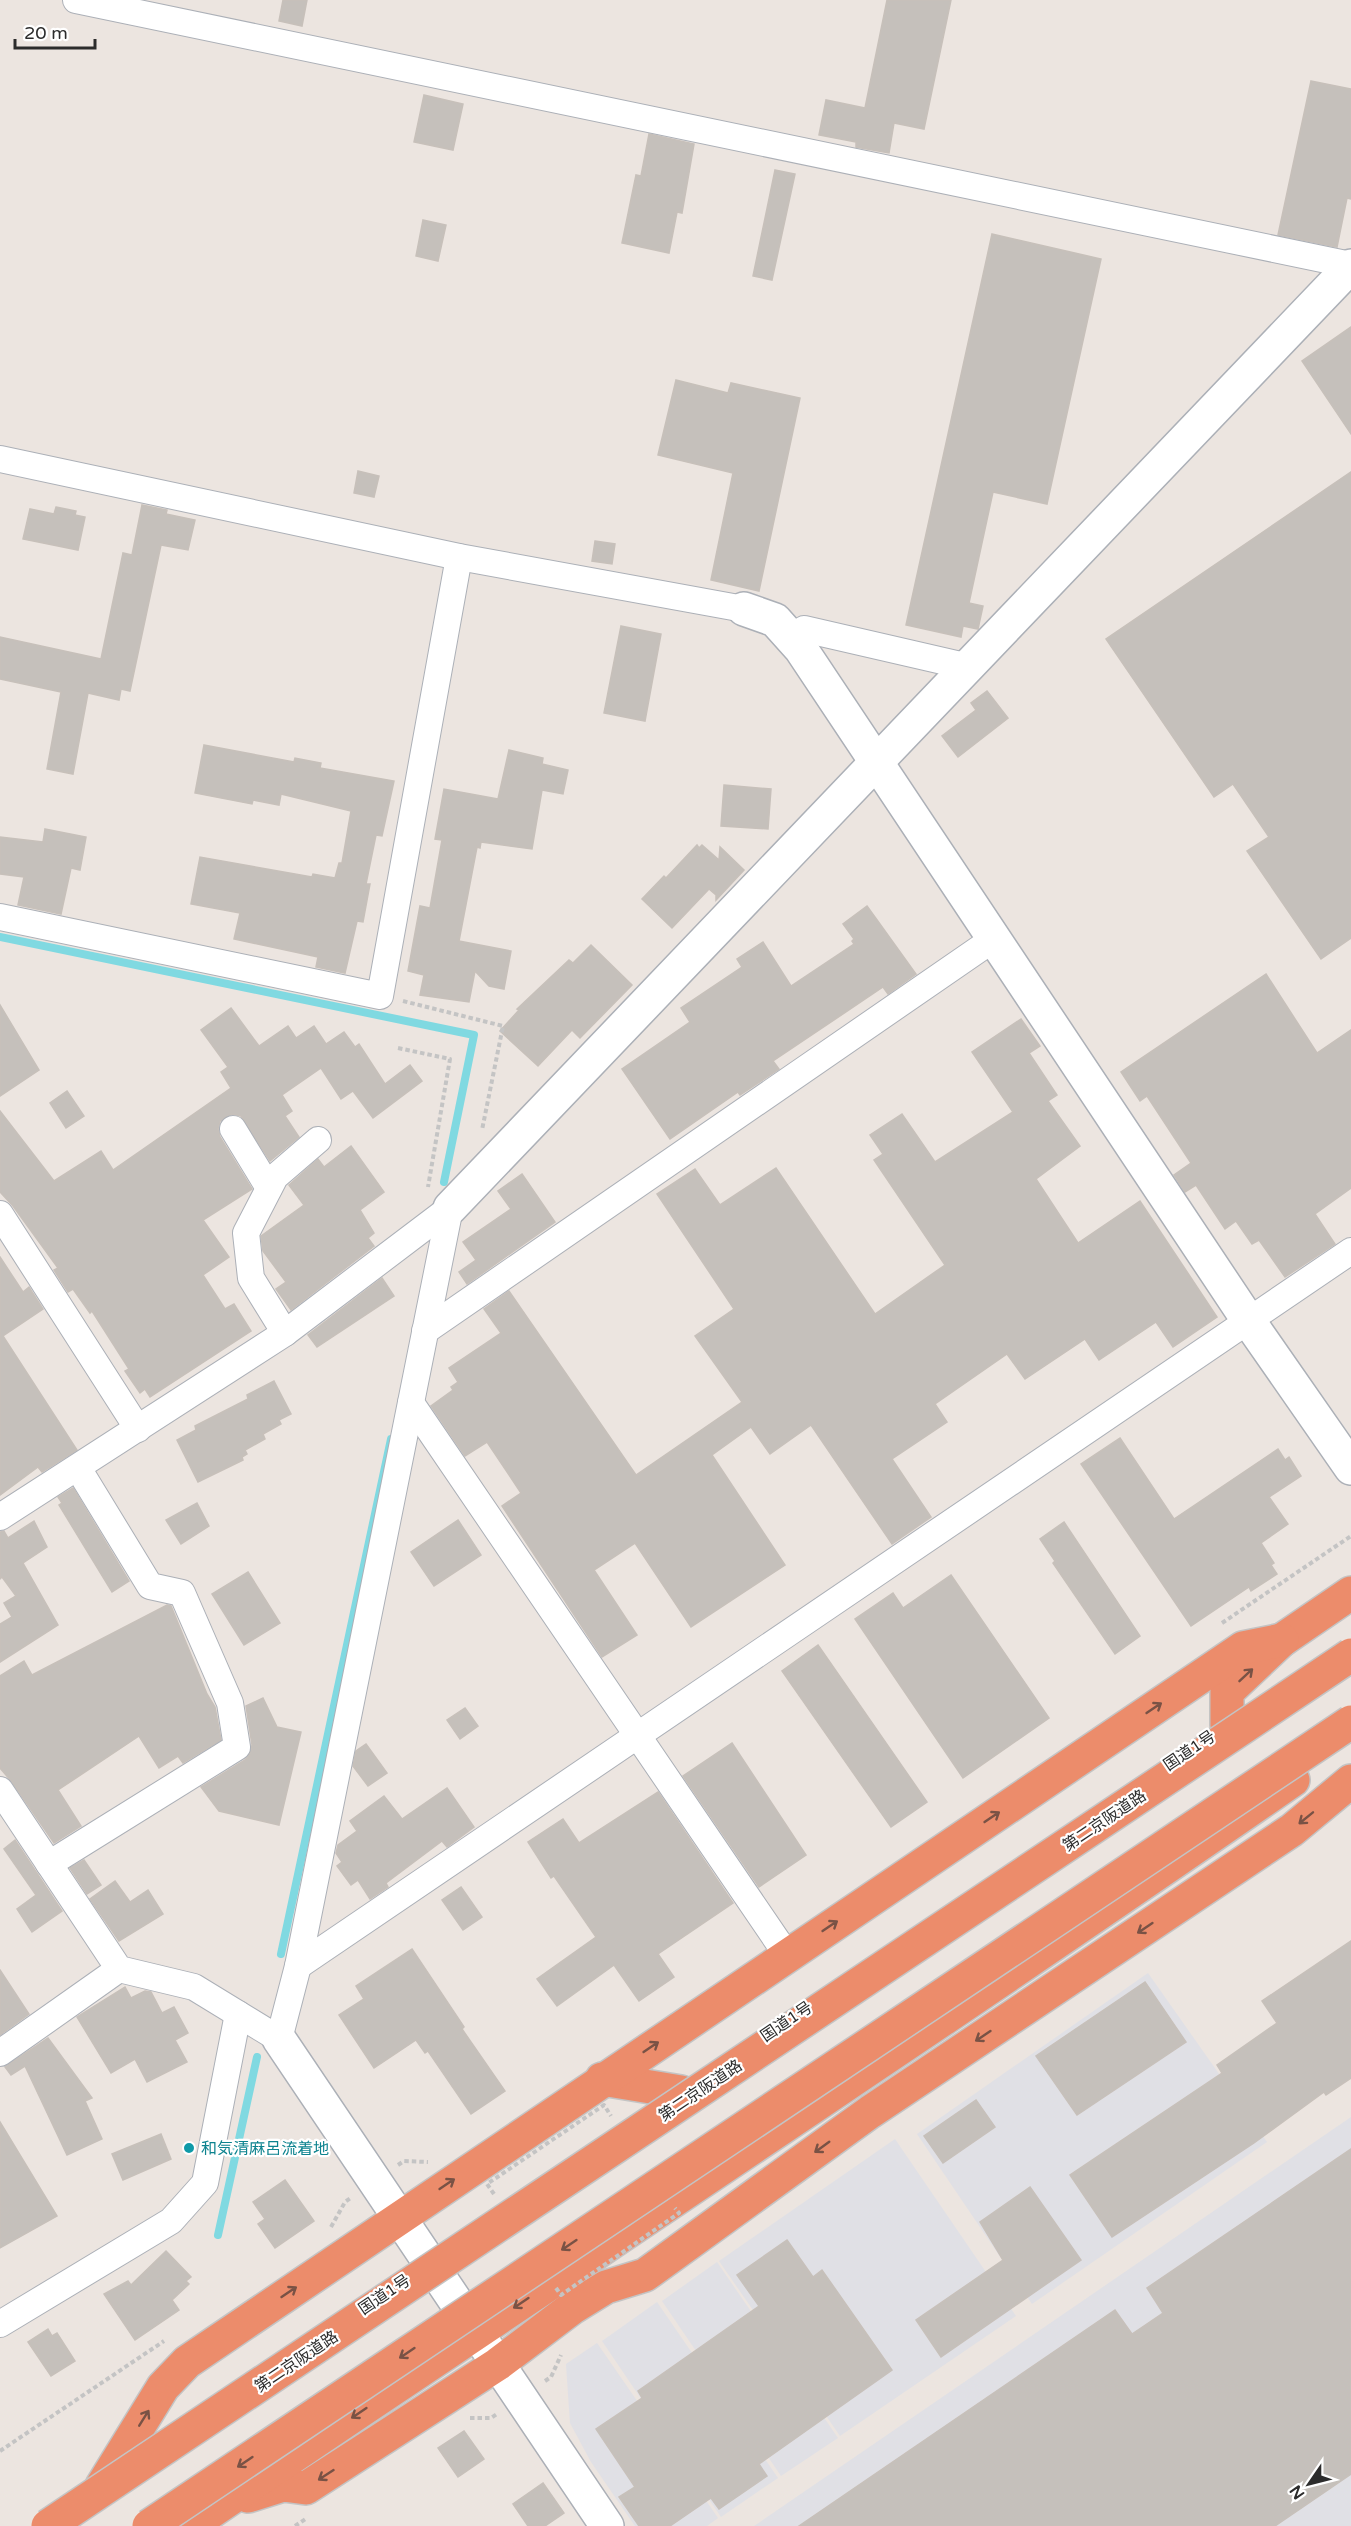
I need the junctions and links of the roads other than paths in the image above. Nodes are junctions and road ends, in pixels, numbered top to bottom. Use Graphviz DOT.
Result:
graph roads {
  1 [pos="76,0"];
  2 [pos="1351,266"];
  3 [pos="0,459"];
  4 [pos="459,557"];
  5 [pos="744,609"];
  6 [pos="804,629"];
  7 [pos="969,667"];
  8 [pos="878,763"];
  9 [pos="0,917"];
  10 [pos="995,938"];
  11 [pos="233,1129"];
  12 [pos="318,1140"];
  13 [pos="269,1188"];
  14 [pos="450,1208"];
  15 [pos="0,1214"];
  16 [pos="1351,1251"];
  17 [pos="1248,1320"];
  18 [pos="425,1331"];
  19 [pos="285,1333"];
  20 [pos="411,1403"];
  21 [pos="138,1429"];
  22 [pos="78,1468"];
  23 [pos="1351,1468"];
  24 [pos="0,1517"];
  25 [pos="1351,1593"];
  26 [pos="1282,1640"];
  27 [pos="1351,1640"];
  28 [pos="1351,1655"];
  29 [pos="1351,1722"];
  30 [pos="1227,1725"];
  31 [pos="638,1735"];
  32 [pos="1351,1739"];
  33 [pos="1351,1780"];
  34 [pos="0,1790"];
  35 [pos="1251,1809"];
  36 [pos="49,1863"];
  37 [pos="788,1955"];
  38 [pos="298,1966"];
  39 [pos="119,1970"];
  40 [pos="238,2014"];
  41 [pos="279,2039"];
  42 [pos="0,2053"];
  43 [pos="602,2079"];
  44 [pos="681,2092"];
  45 [pos="755,2144"];
  46 [pos="399,2217"];
  47 [pos="430,2263"];
  48 [pos="606,2287"];
  49 [pos="0,2324"];
  50 [pos="477,2333"];
  51 [pos="498,2364"];
  52 [pos="102,2486"];
  53 [pos="220,2506"];
  54 [pos="43,2526"];
  55 [pos="48,2526"];
  56 [pos="149,2526"];
  57 [pos="190,2526"];
  58 [pos="607,2526"];
  1 -- 2 [label="street"];
  2 -- 7 [label="street"];
  3 -- 4 [label="street"];
  4 -- 5 [label="street"];
  4 -- 9 [label="street"];
  5 -- 8 [label="street"];
  6 -- 7 [label="street"];
  7 -- 8 [label="street"];
  8 -- 10 [label="street"];
  8 -- 14 [label="street"];
  10 -- 17 [label="street"];
  10 -- 18 [label="street"];
  11 -- 13 [label="street"];
  12 -- 13 [label="street"];
  13 -- 19 [label="street"];
  14 -- 18 [label="street"];
  14 -- 19 [label="street"];
  15 -- 21 [label="street"];
  16 -- 17 [label="street"];
  17 -- 23 [label="street"];
  17 -- 31 [label="street"];
  18 -- 20 [label="street"];
  19 -- 21 [label="street"];
  20 -- 31 [label="street"];
  20 -- 38 [label="street"];
  21 -- 22 [label="street"];
  22 -- 24 [label="street"];
  22 -- 36 [label="street"];
  25 -- 26 [label="highway"];
  30 -- 26 [label="highway, one-way"];
  37 -- 26 [label="highway, one-way"];
  27 -- 30 [label="highway, 国道1号"];
  28 -- 55 [label="highway, 第二京阪道路, bridge"];
  29 -- 56 [label="highway, one-way, bridge"];
  30 -- 44 [label="highway, 国道1号"];
  31 -- 37 [label="street"];
  31 -- 38 [label="street"];
  32 -- 35 [label="highway"];
  33 -- 35 [label="highway"];
  33 -- 48 [label="highway, one-way"];
  34 -- 36 [label="street"];
  35 -- 45 [label="highway"];
  36 -- 39 [label="street"];
  43 -- 37 [label="highway, one-way"];
  38 -- 41 [label="street"];
  39 -- 40 [label="street"];
  39 -- 42 [label="street"];
  40 -- 41 [label="street"];
  40 -- 49 [label="street"];
  41 -- 46 [label="street"];
  43 -- 44 [label="highway"];
  46 -- 43 [label="highway, one-way"];
  44 -- 47 [label="highway, 国道1号"];
  45 -- 48 [label="highway"];
  45 -- 50 [label="highway, one-way"];
  46 -- 47 [label="street"];
  52 -- 46 [label="highway, one-way"];
  47 -- 50 [label="street"];
  47 -- 52 [label="highway, 国道1号"];
  48 -- 51 [label="highway"];
  50 -- 51 [label="street"];
  50 -- 53 [label="highway, one-way"];
  51 -- 53 [label="highway, one-way"];
  51 -- 58 [label="street"];
  52 -- 54 [label="highway, 国道1号"];
  53 -- 57 [label="highway"];
}
